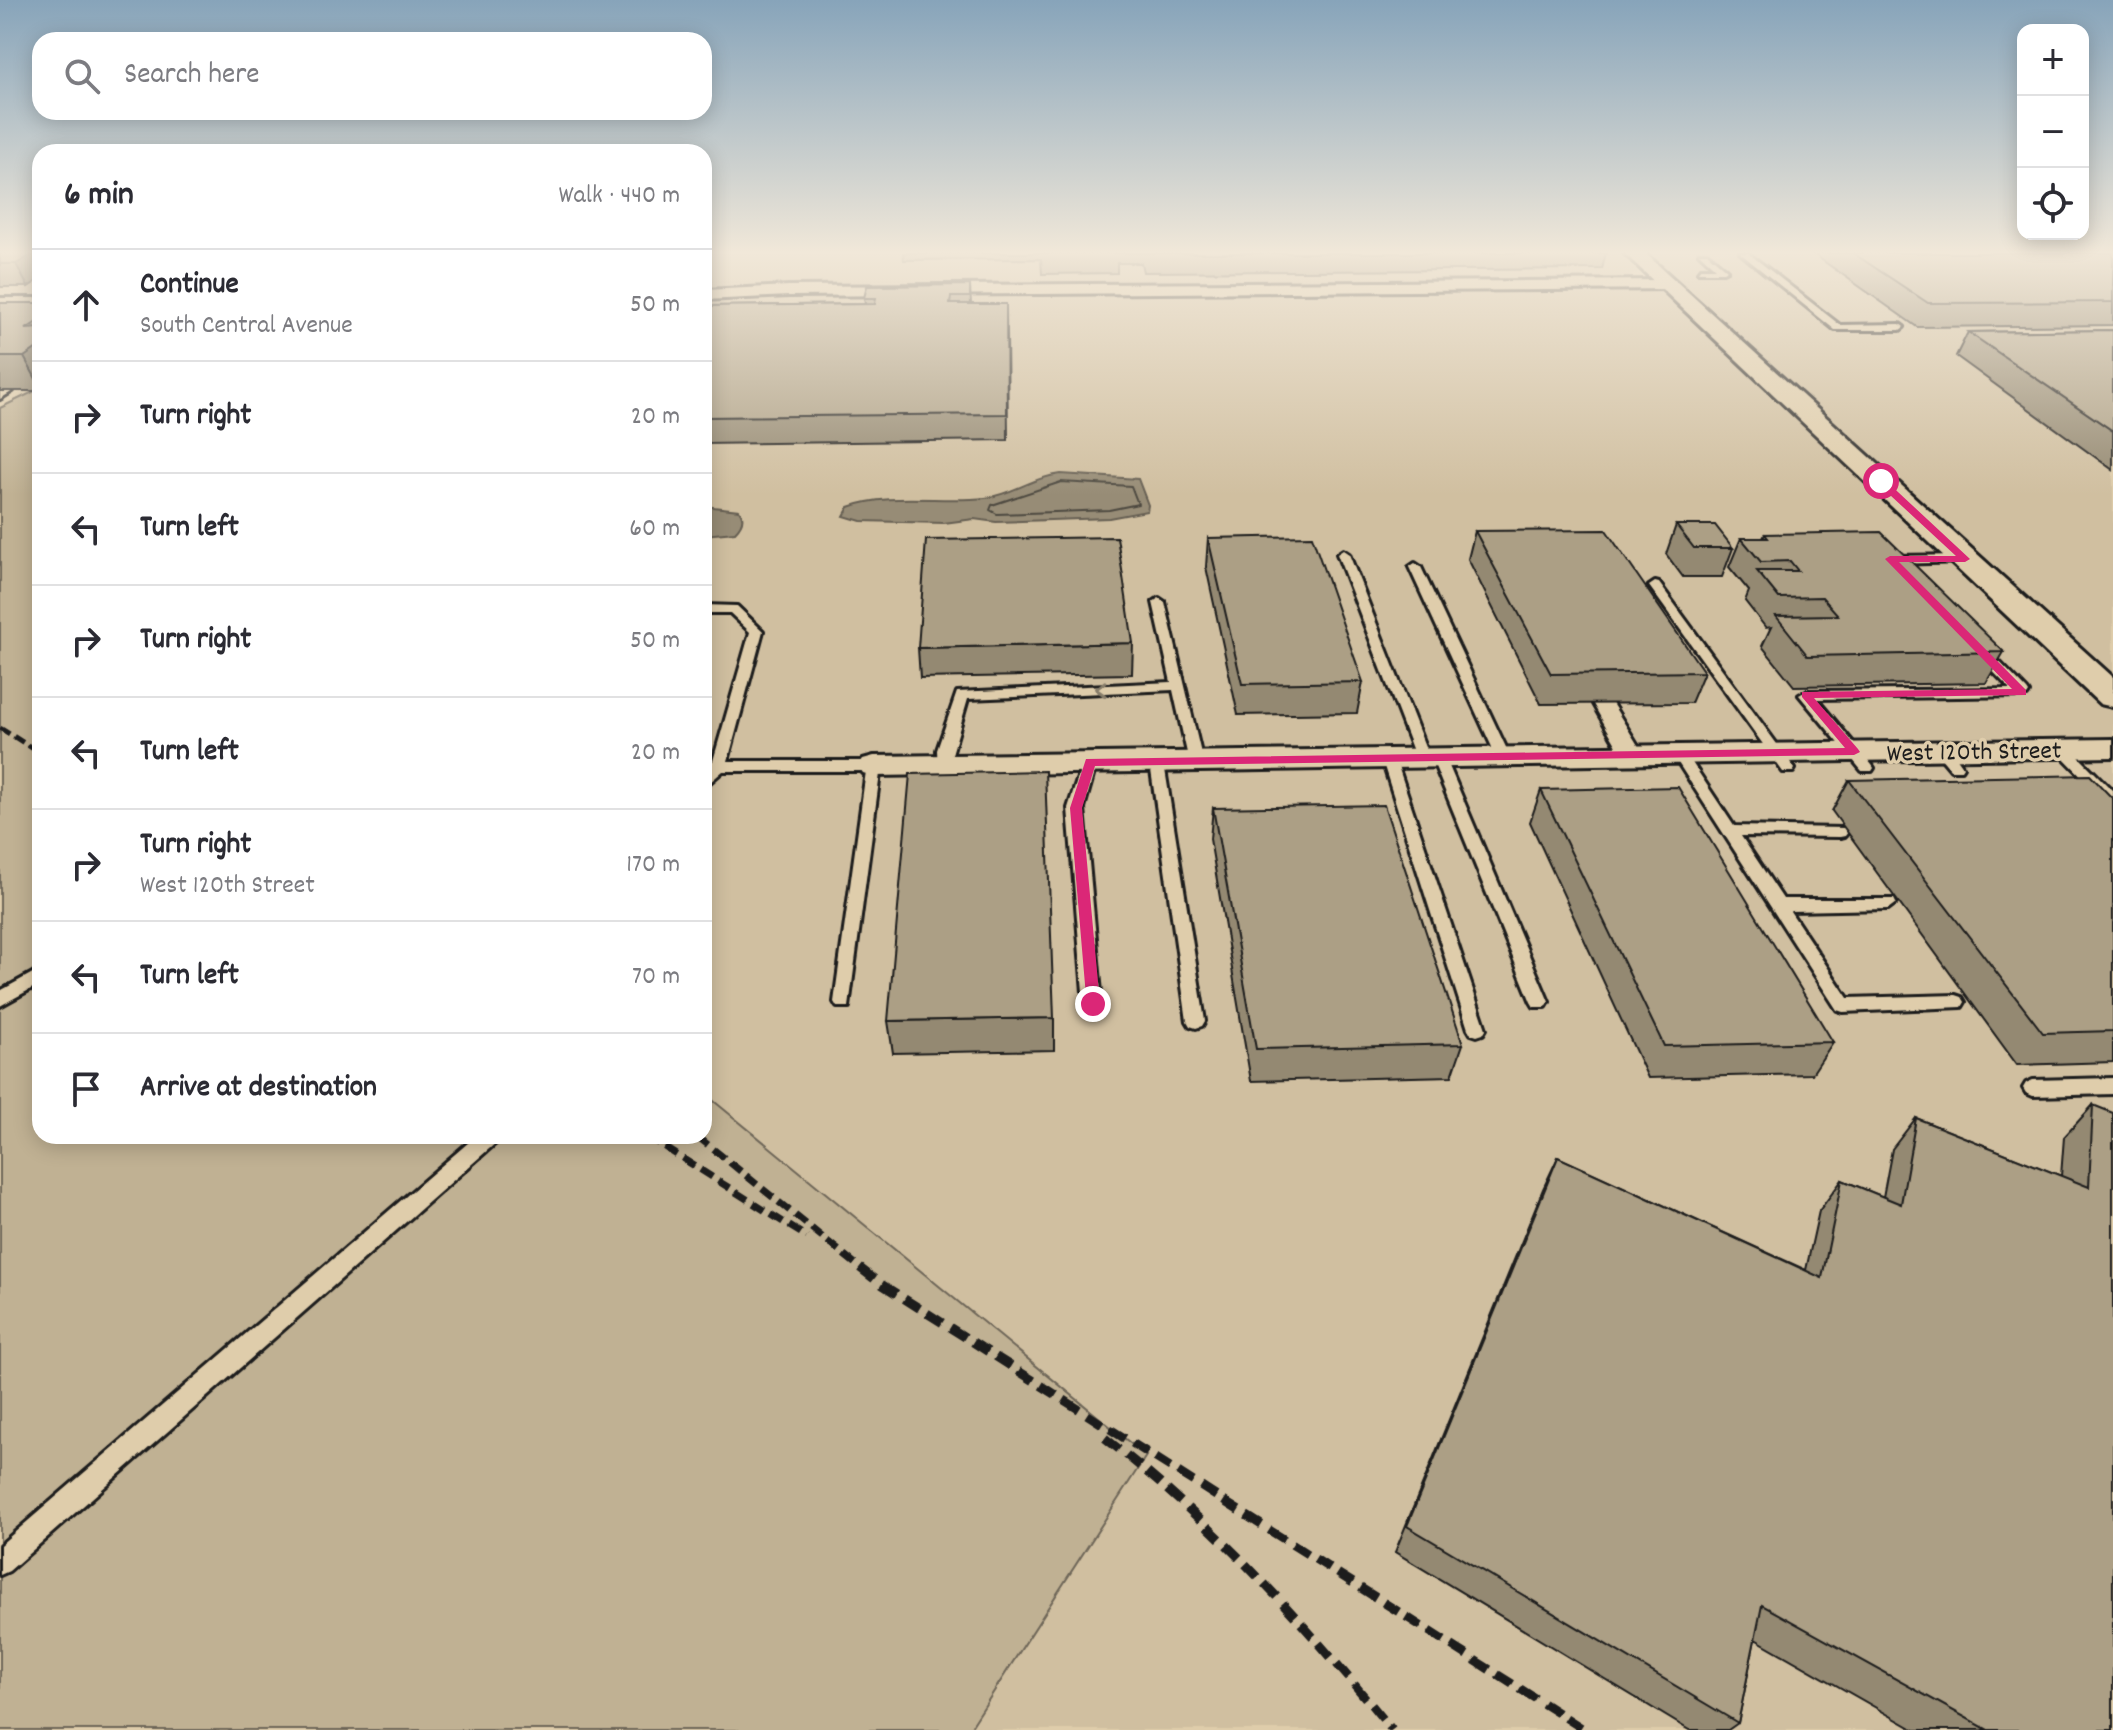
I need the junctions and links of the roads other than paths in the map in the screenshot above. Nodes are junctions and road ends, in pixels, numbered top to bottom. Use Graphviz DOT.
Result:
graph roads {
  1 [pos="1721,334"];
  2 [pos="1343,554"];
  3 [pos="1965,559"];
  4 [pos="1415,567"];
  5 [pos="1901,570"];
  6 [pos="1655,586"];
  7 [pos="1159,602"];
  8 [pos="712,609"];
  9 [pos="1967,637"];
  10 [pos="1179,686"];
  11 [pos="2113,696"];
  12 [pos="1603,704"];
  13 [pos="2113,748"];
  14 [pos="2063,749"];
  15 [pos="1633,755"];
  16 [pos="1680,755"];
  17 [pos="943,757"];
  18 [pos="1504,758"];
  19 [pos="1431,759"];
  20 [pos="1389,760"];
  21 [pos="1861,760"];
  22 [pos="1783,761"];
  23 [pos="1090,762"];
  24 [pos="1196,762"];
  25 [pos="1157,763"];
  26 [pos="712,766"];
  27 [pos="874,766"];
  28 [pos="2113,800"];
  29 [pos="1730,831"];
  30 [pos="1840,832"];
  31 [pos="1888,903"];
  32 [pos="1779,905"];
  33 [pos="32,981"];
  34 [pos="0,999"];
  35 [pos="843,1002"];
  36 [pos="1540,1002"];
  37 [pos="1956,1002"];
  38 [pos="1093,1004"];
  39 [pos="1196,1021"];
  40 [pos="1477,1029"];
  41 [pos="2113,1086"];
  42 [pos="2033,1088"];
  43 [pos="481,1144"];
  44 [pos="0,1562"];
  1 -- 3 [label="street"];
  2 -- 19 [label="lane"];
  3 -- 5 [label="lane"];
  3 -- 11 [label="street"];
  4 -- 18 [label="lane"];
  6 -- 22 [label="lane"];
  7 -- 10 [label="lane"];
  8 -- 26 [label="lane"];
  9 -- 21 [label="lane"];
  10 -- 17 [label="lane, one-way"];
  10 -- 24 [label="lane"];
  12 -- 15 [label="street"];
  13 -- 14 [label="street, West 120th Street"];
  14 -- 21 [label="street, West 120th Street"];
  14 -- 28 [label="lane"];
  15 -- 16 [label="street, West 120th Street"];
  15 -- 18 [label="street, West 120th Street"];
  16 -- 22 [label="street, West 120th Street"];
  16 -- 29 [label="lane"];
  17 -- 23 [label="street, West 120th Street"];
  17 -- 27 [label="street, West 120th Street"];
  18 -- 19 [label="street, West 120th Street"];
  19 -- 20 [label="street, West 120th Street"];
  19 -- 36 [label="lane"];
  20 -- 24 [label="street, West 120th Street"];
  20 -- 40 [label="lane"];
  21 -- 22 [label="street, West 120th Street"];
  23 -- 25 [label="street, West 120th Street"];
  23 -- 38 [label="lane"];
  24 -- 25 [label="street, West 120th Street"];
  25 -- 39 [label="lane"];
  26 -- 27 [label="lane"];
  27 -- 35 [label="lane"];
  29 -- 30 [label="lane"];
  29 -- 32 [label="lane"];
  31 -- 32 [label="lane"];
  32 -- 37 [label="lane"];
  33 -- 34 [label="lane"];
  41 -- 42 [label="lane"];
  43 -- 44 [label="lane"];
}
